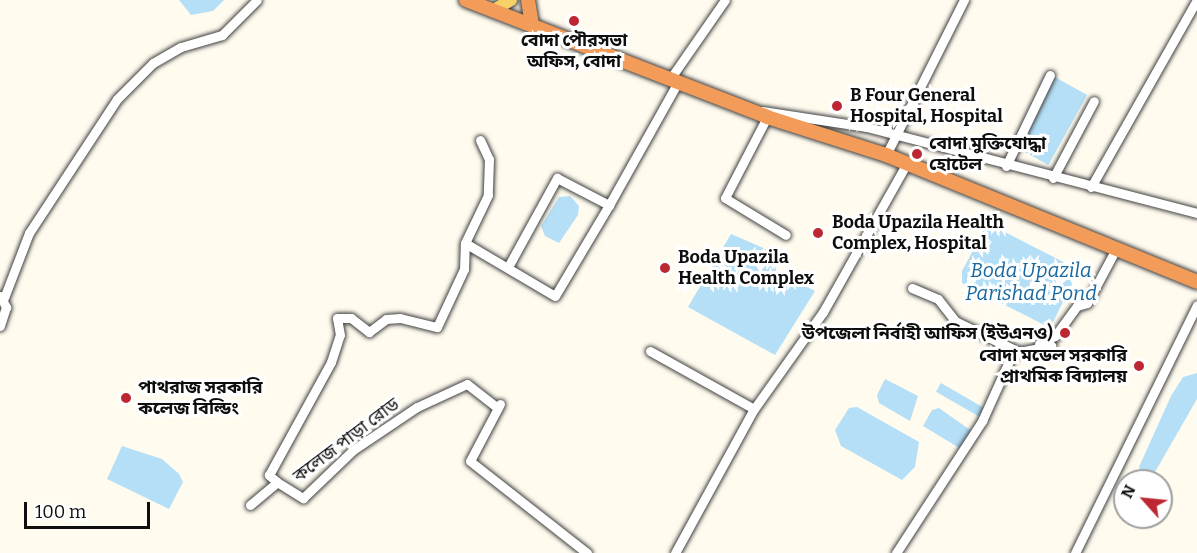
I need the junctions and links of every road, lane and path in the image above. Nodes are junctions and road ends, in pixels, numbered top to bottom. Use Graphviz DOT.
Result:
graph roads {
  1 [pos="257,0"];
  2 [pos="466,0"];
  3 [pos="511,0"];
  4 [pos="528,0"];
  5 [pos="725,0"];
  6 [pos="964,0"];
  7 [pos="1197,0"];
  8 [pos="492,11"];
  9 [pos="512,18"];
  10 [pos="532,26"];
  11 [pos="1050,75"];
  12 [pos="674,81"];
  13 [pos="1094,101"];
  14 [pos="748,110"];
  15 [pos="767,117"];
  16 [pos="895,135"];
  17 [pos="480,140"];
  18 [pos="886,155"];
  19 [pos="907,163"];
  20 [pos="1006,166"];
  21 [pos="1053,178"];
  22 [pos="1091,187"];
  23 [pos="609,205"];
  24 [pos="1197,213"];
  25 [pos="786,235"];
  26 [pos="465,243"];
  27 [pos="1116,249"];
  28 [pos="508,267"];
  29 [pos="1197,282"];
  30 [pos="912,288"];
  31 [pos="2,297"];
  32 [pos="1197,305"];
  33 [pos="0,327"];
  34 [pos="1051,346"];
  35 [pos="1014,350"];
  36 [pos="650,351"];
  37 [pos="1030,351"];
  38 [pos="754,409"];
  39 [pos="278,482"];
  40 [pos="250,505"];
  41 [pos="587,553"];
  42 [pos="675,553"];
  43 [pos="896,553"];
  44 [pos="1075,553"];
  1 -- 31 [label="street"];
  2 -- 8 [label="highway"];
  3 -- 8 [label="main road"];
  4 -- 9 [label="main road"];
  4 -- 10 [label="highway"];
  5 -- 12 [label="street"];
  6 -- 16 [label="street"];
  7 -- 22 [label="street"];
  8 -- 9 [label="highway"];
  9 -- 10 [label="highway"];
  10 -- 12 [label="highway"];
  11 -- 20 [label="street"];
  12 -- 14 [label="highway"];
  12 -- 23 [label="street"];
  13 -- 21 [label="street"];
  14 -- 15 [label="highway"];
  14 -- 16 [label="street"];
  15 -- 18 [label="highway"];
  15 -- 25 [label="street"];
  16 -- 18 [label="street"];
  16 -- 20 [label="street"];
  17 -- 26 [label="street"];
  18 -- 19 [label="highway"];
  19 -- 27 [label="highway"];
  19 -- 38 [label="street"];
  20 -- 21 [label="street"];
  21 -- 22 [label="street"];
  22 -- 24 [label="street"];
  23 -- 26 [label="street"];
  23 -- 28 [label="street"];
  26 -- 39 [label="street"];
  27 -- 29 [label="highway"];
  27 -- 37 [label="street"];
  30 -- 35 [label="street"];
  31 -- 33 [label="street"];
  32 -- 44 [label="street"];
  34 -- 37 [label="street"];
  35 -- 37 [label="street"];
  35 -- 43 [label="street"];
  36 -- 38 [label="street"];
  38 -- 42 [label="street"];
  39 -- 40 [label="street, কলেজ পাড়া রোড"];
  39 -- 41 [label="street, কলেজ পাড়া রোড"];
}
